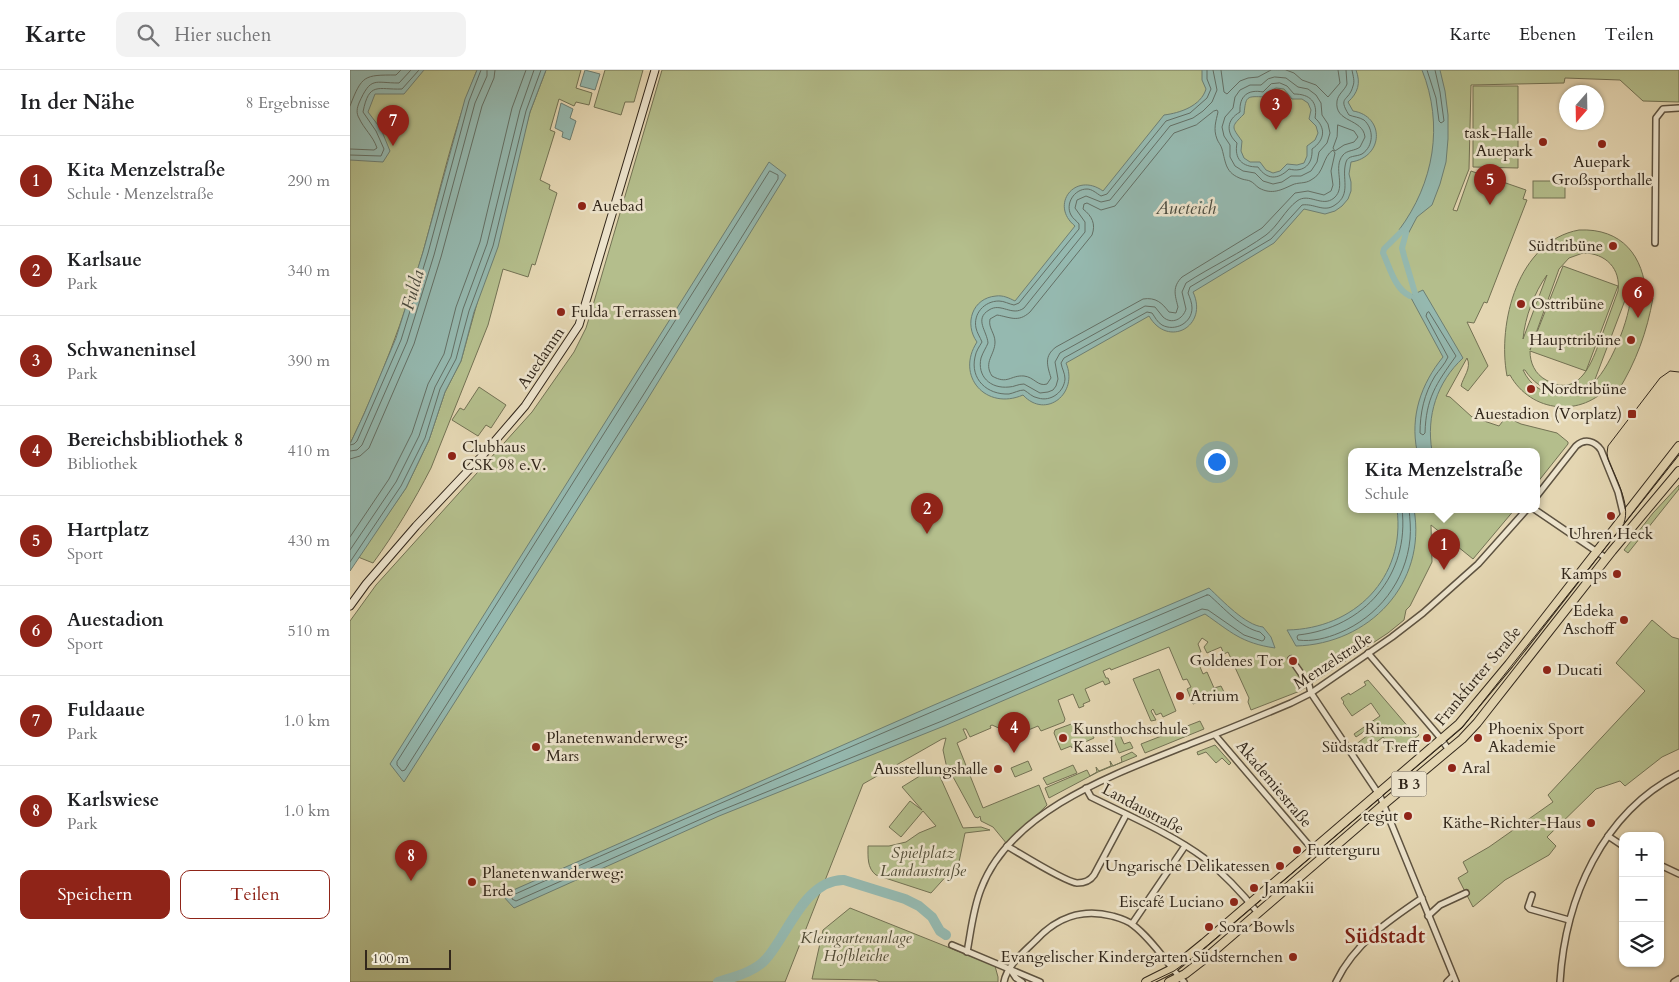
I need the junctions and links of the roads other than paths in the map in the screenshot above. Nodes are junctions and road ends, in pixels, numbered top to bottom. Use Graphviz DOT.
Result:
graph roads {
  1 [pos="655,70"];
  2 [pos="1679,108"];
  3 [pos="1655,242"];
  4 [pos="1679,446"];
  5 [pos="1679,471"];
  6 [pos="1540,492"];
  7 [pos="1524,513"];
  8 [pos="1540,513"];
  9 [pos="1624,517"];
  10 [pos="1597,552"];
  11 [pos="1606,558"];
  12 [pos="350,606"];
  13 [pos="1368,653"];
  14 [pos="1292,659"];
  15 [pos="1311,692"];
  16 [pos="1215,734"];
  17 [pos="1441,740"];
  18 [pos="1449,750"];
  19 [pos="1679,774"];
  20 [pos="1086,788"];
  21 [pos="1378,793"];
  22 [pos="1383,805"];
  23 [pos="1126,814"];
  24 [pos="1608,836"];
  25 [pos="1619,843"];
  26 [pos="1008,846"];
  27 [pos="1185,846"];
  28 [pos="1314,850"];
  29 [pos="1664,867"];
  30 [pos="1679,874"];
  31 [pos="1466,893"];
  32 [pos="1532,895"];
  33 [pos="1422,898"];
  34 [pos="1250,903"];
  35 [pos="1258,913"];
  36 [pos="1428,916"];
  37 [pos="1569,920"];
  38 [pos="1132,924"];
  39 [pos="952,945"];
  40 [pos="967,952"];
  41 [pos="1009,969"];
  42 [pos="1172,969"];
  43 [pos="1453,976"];
  44 [pos="1182,979"];
  45 [pos="1679,979"];
  46 [pos="1004,982"];
  47 [pos="1022,982"];
  48 [pos="1040,982"];
  49 [pos="1146,982"];
  50 [pos="1169,982"];
  51 [pos="1336,982"];
  52 [pos="1447,982"];
  53 [pos="1456,982"];
  54 [pos="1560,982"];
  55 [pos="1674,982"];
  1 -- 12 [label="street, Auedamm"];
  2 -- 3 [label="street"];
  4 -- 9 [label="main road, Frankfurter Straße / B 3"];
  5 -- 11 [label="main road, Frankfurter Straße / B 3"];
  6 -- 9 [label="street"];
  7 -- 13 [label="street, Menzelstraße"];
  8 -- 10 [label="street"];
  9 -- 10 [label="main road, Frankfurter Straße / B 3"];
  10 -- 11 [label="street"];
  10 -- 17 [label="main road, Frankfurter Straße / B 3"];
  11 -- 18 [label="main road, Frankfurter Straße / B 3"];
  13 -- 15 [label="street, Menzelstraße"];
  13 -- 17 [label="street"];
  14 -- 15 [label="street"];
  15 -- 16 [label="street, Menzelstraße"];
  15 -- 21 [label="street"];
  16 -- 20 [label="street, Menzelstraße"];
  16 -- 28 [label="street, Akademiestraße"];
  17 -- 18 [label="street"];
  17 -- 21 [label="main road, Frankfurter Straße / B 3"];
  18 -- 22 [label="main road, Frankfurter Straße / B 3"];
  19 -- 24 [label="street"];
  20 -- 23 [label="street, Landaustraße"];
  20 -- 26 [label="street, Landaustraße"];
  21 -- 22 [label="street"];
  21 -- 28 [label="main road, Frankfurter Straße / B 3"];
  22 -- 33 [label="street"];
  22 -- 35 [label="main road, Frankfurter Straße / B 3"];
  23 -- 26 [label="street"];
  23 -- 27 [label="street, Landaustraße"];
  24 -- 25 [label="street"];
  24 -- 37 [label="street"];
  26 -- 40 [label="street, Landaustraße"];
  27 -- 34 [label="street, Landaustraße"];
  27 -- 38 [label="street"];
  28 -- 34 [label="main road, Frankfurter Straße / B 3"];
  29 -- 30 [label="street"];
  31 -- 36 [label="street"];
  32 -- 37 [label="street"];
  33 -- 36 [label="street"];
  33 -- 51 [label="street"];
  34 -- 35 [label="street, Landaustraße"];
  34 -- 42 [label="main road, Frankfurter Straße / B 3"];
  35 -- 44 [label="main road, Frankfurter Straße / B 3"];
  36 -- 43 [label="street"];
  37 -- 54 [label="street"];
  38 -- 41 [label="street"];
  38 -- 42 [label="street"];
  39 -- 40 [label="street"];
  40 -- 41 [label="street"];
  41 -- 46 [label="street"];
  41 -- 47 [label="street"];
  41 -- 48 [label="street"];
  42 -- 44 [label="street"];
  42 -- 49 [label="main road, Frankfurter Straße / B 3"];
  43 -- 52 [label="street"];
  43 -- 53 [label="street"];
  44 -- 50 [label="main road, Frankfurter Straße / B 3"];
  45 -- 55 [label="street"];
}
